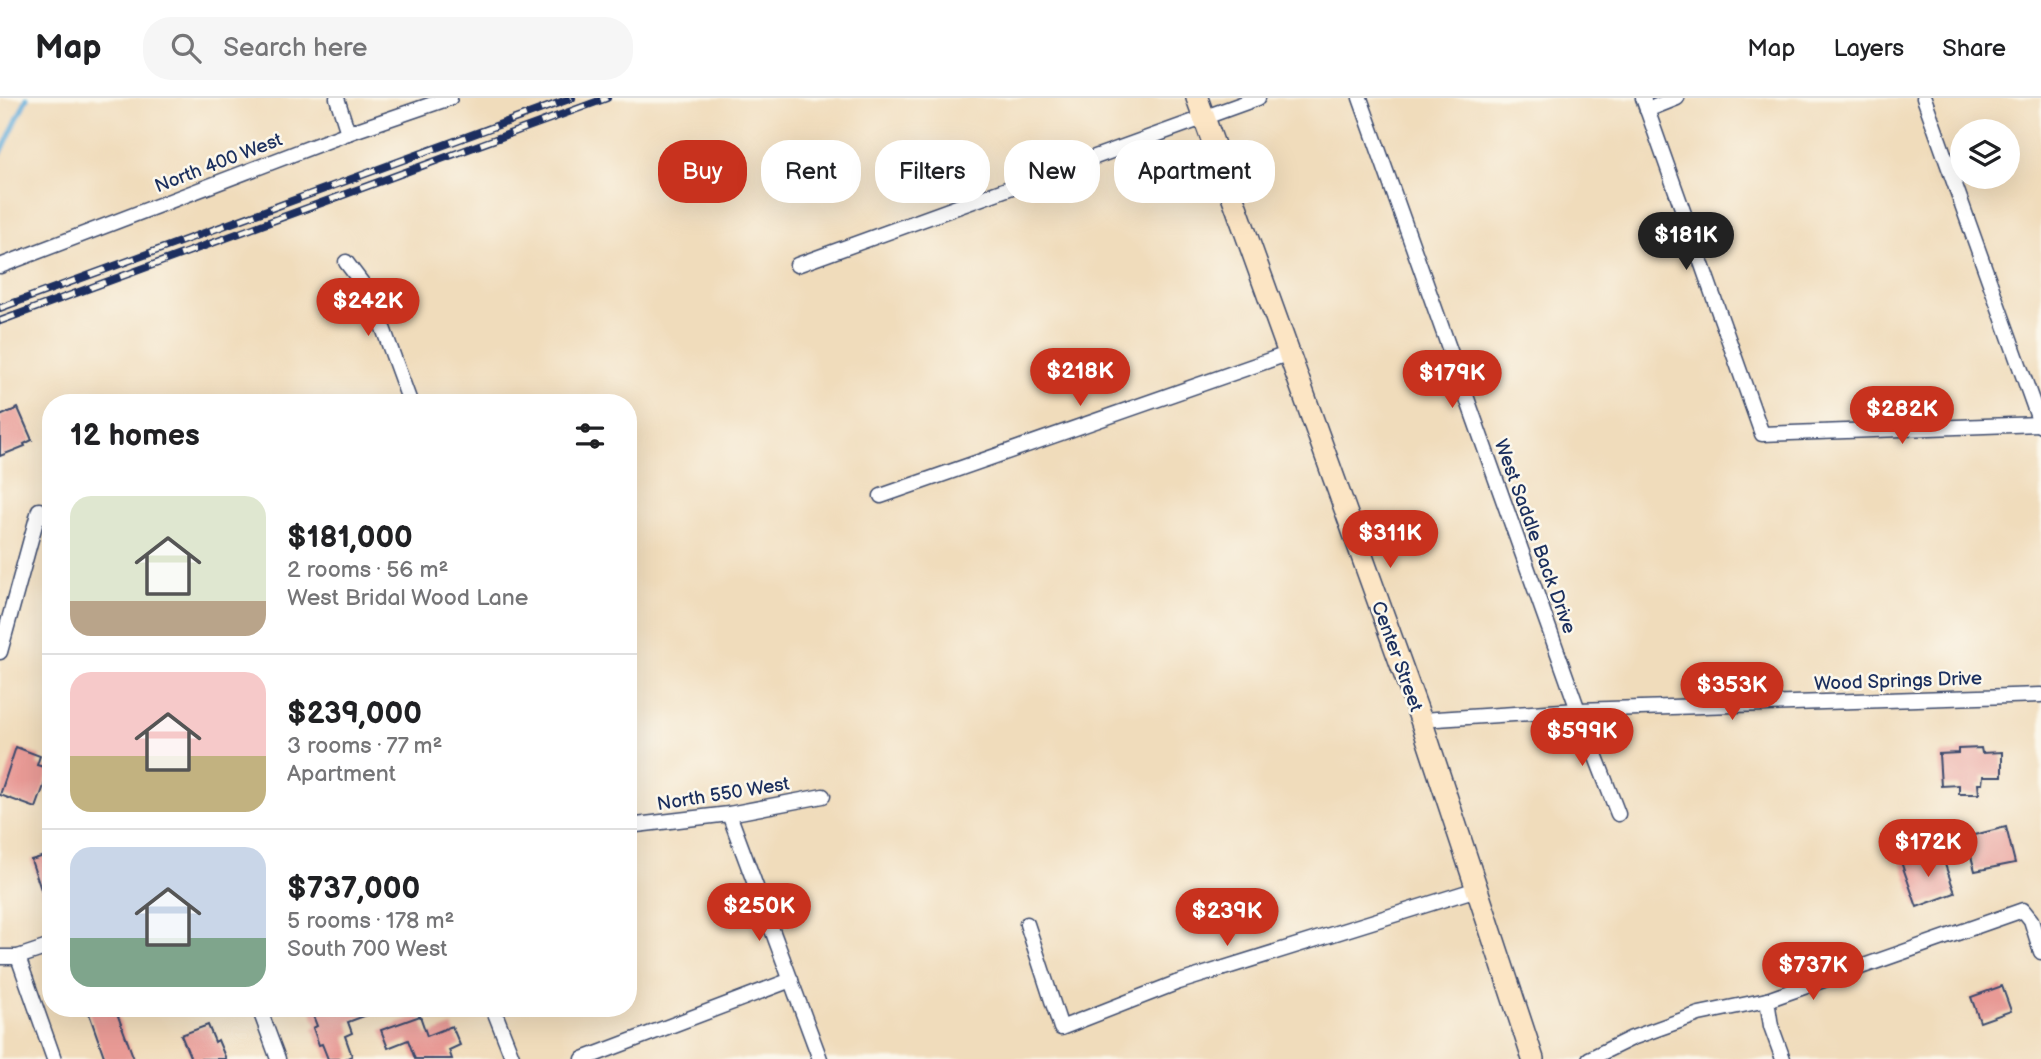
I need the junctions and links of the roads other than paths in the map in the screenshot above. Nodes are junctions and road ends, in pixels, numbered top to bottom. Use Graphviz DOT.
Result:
graph roads {
  1 [pos="337,98"];
  2 [pos="450,98"];
  3 [pos="1258,98"];
  4 [pos="1360,98"];
  5 [pos="1677,98"];
  6 [pos="1924,98"];
  7 [pos="1645,104"];
  8 [pos="1201,108"];
  9 [pos="348,133"];
  10 [pos="346,262"];
  11 [pos="0,265"];
  12 [pos="797,265"];
  13 [pos="1290,353"];
  14 [pos="407,394"];
  15 [pos="2041,425"];
  16 [pos="881,496"];
  17 [pos="42,512"];
  18 [pos="0,652"];
  19 [pos="2041,695"];
  20 [pos="1578,710"];
  21 [pos="1421,720"];
  22 [pos="823,796"];
  23 [pos="730,814"];
  24 [pos="1618,814"];
  25 [pos="637,824"];
  26 [pos="1477,889"];
  27 [pos="1027,924"];
  28 [pos="42,949"];
  29 [pos="2041,952"];
  30 [pos="0,957"];
  31 [pos="18,957"];
  32 [pos="791,980"];
  33 [pos="1767,1000"];
  34 [pos="262,1017"];
  35 [pos="497,1017"];
  36 [pos="54,1059"];
  37 [pos="278,1059"];
  38 [pos="513,1059"];
  39 [pos="583,1059"];
  40 [pos="820,1059"];
  41 [pos="1533,1059"];
  42 [pos="1589,1059"];
  43 [pos="1783,1059"];
  1 -- 9 [label="street"];
  2 -- 9 [label="street, North 400 West"];
  3 -- 8 [label="street"];
  4 -- 20 [label="street, West Saddle Back Drive"];
  5 -- 7 [label="street"];
  6 -- 15 [label="street"];
  7 -- 15 [label="street"];
  8 -- 12 [label="street"];
  8 -- 13 [label="street, Center Street"];
  9 -- 11 [label="street, North 400 West"];
  10 -- 14 [label="street"];
  13 -- 16 [label="street"];
  13 -- 21 [label="street, Center Street"];
  17 -- 18 [label="street"];
  19 -- 20 [label="street, Wood Springs Drive"];
  20 -- 21 [label="street, Wood Springs Drive"];
  20 -- 24 [label="street, West Saddle Back Drive"];
  21 -- 26 [label="street, Center Street"];
  22 -- 23 [label="street, North 550 West"];
  23 -- 25 [label="street, North 550 West"];
  23 -- 32 [label="street"];
  26 -- 27 [label="street"];
  26 -- 41 [label="street, Center Street"];
  28 -- 31 [label="street"];
  29 -- 33 [label="street"];
  30 -- 31 [label="street"];
  31 -- 36 [label="street"];
  32 -- 39 [label="street"];
  32 -- 40 [label="street"];
  33 -- 42 [label="street"];
  33 -- 43 [label="street"];
  34 -- 37 [label="street"];
  35 -- 38 [label="street"];
}
